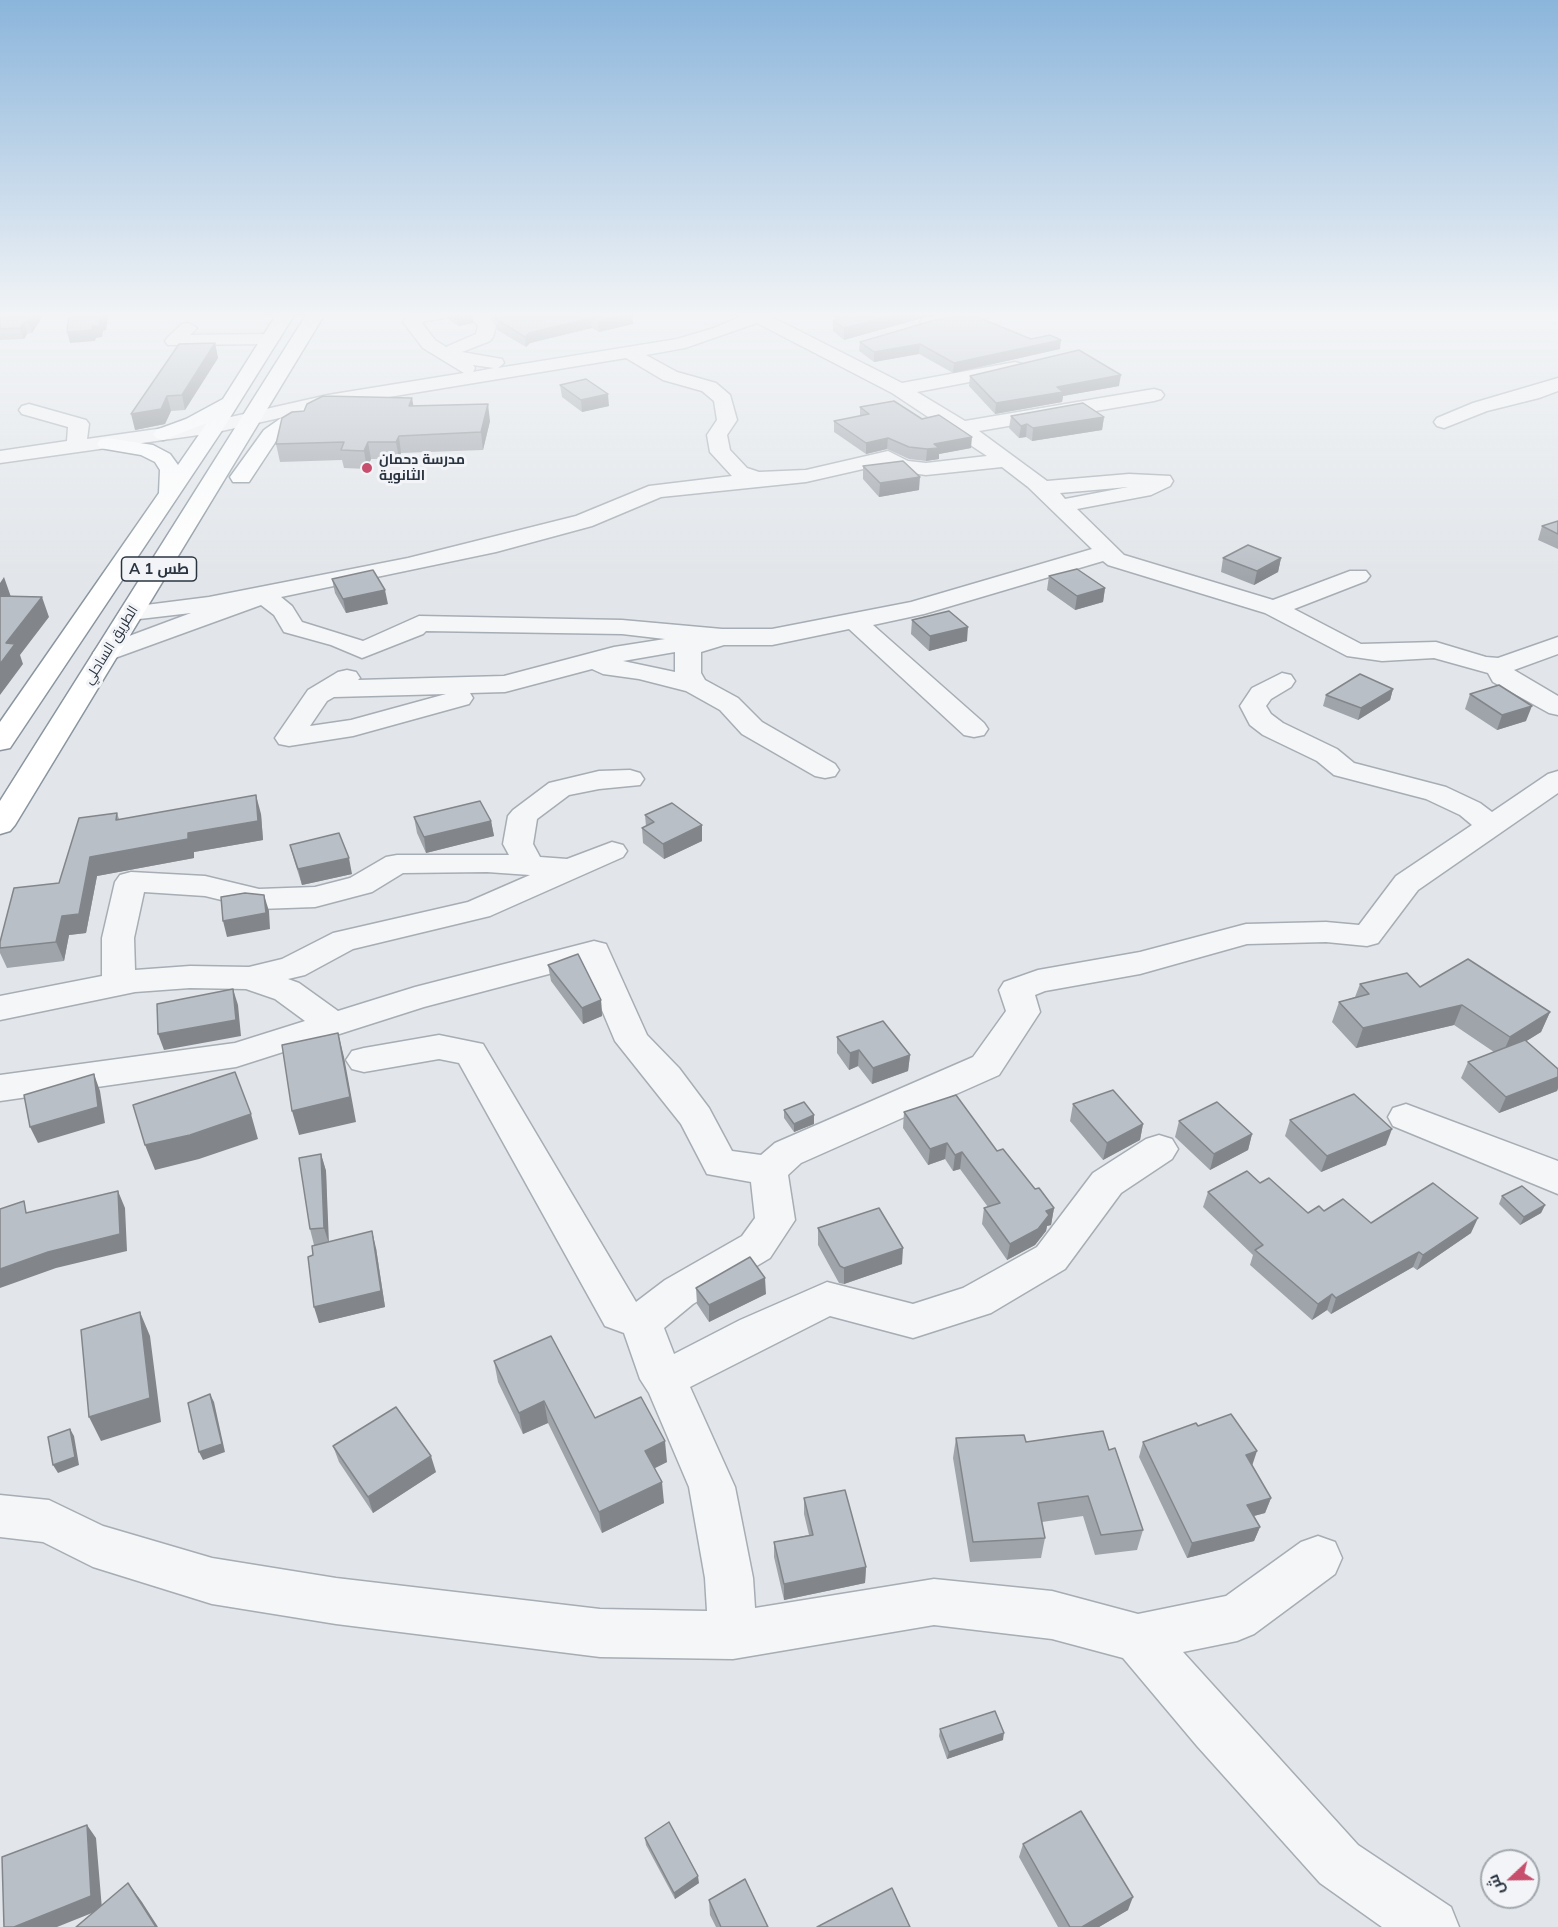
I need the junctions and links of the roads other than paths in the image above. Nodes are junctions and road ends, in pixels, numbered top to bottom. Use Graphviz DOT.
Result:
graph roads {
  1 [pos="228,402"];
  2 [pos="230,402"];
  3 [pos="263,402"];
  4 [pos="313,402"];
  5 [pos="333,402"];
  6 [pos="724,402"];
  7 [pos="920,402"];
  8 [pos="1114,402"];
  9 [pos="1500,402"];
  10 [pos="323,404"];
  11 [pos="29,410"];
  12 [pos="250,421"];
  13 [pos="1444,422"];
  14 [pos="962,428"];
  15 [pos="212,430"];
  16 [pos="163,434"];
  17 [pos="92,445"];
  18 [pos="0,457"];
  19 [pos="1008,460"];
  20 [pos="756,479"];
  21 [pos="1042,488"];
  22 [pos="210,490"];
  23 [pos="169,492"];
  24 [pos="1061,506"];
  25 [pos="1108,552"];
  26 [pos="1358,576"];
  27 [pos="264,595"];
  28 [pos="1274,608"];
  29 [pos="131,613"];
  30 [pos="856,622"];
  31 [pos="722,637"];
  32 [pos="1558,645"];
  33 [pos="362,650"];
  34 [pos="106,653"];
  35 [pos="583,663"];
  36 [pos="1500,666"];
  37 [pos="1282,681"];
  38 [pos="505,684"];
  39 [pos="695,685"];
  40 [pos="329,689"];
  41 [pos="1558,706"];
  42 [pos="974,729"];
  43 [pos="0,742"];
  44 [pos="825,770"];
  45 [pos="630,779"];
  46 [pos="1558,780"];
  47 [pos="0,825"];
  48 [pos="1491,826"];
  49 [pos="526,860"];
  50 [pos="569,868"];
  51 [pos="249,978"];
  52 [pos="119,984"];
  53 [pos="0,1008"];
  54 [pos="333,1025"];
  55 [pos="364,1060"];
  56 [pos="0,1088"];
  57 [pos="1406,1117"];
  58 [pos="1159,1149"];
  59 [pos="768,1170"];
  60 [pos="1558,1179"];
  61 [pos="641,1322"];
  62 [pos="665,1379"];
  63 [pos="0,1516"];
  64 [pos="1318,1558"];
  65 [pos="734,1635"];
  66 [pos="1138,1638"];
  67 [pos="1431,1927"];
  1 -- 16 [label="highway"];
  2 -- 15 [label="highway, A 1 طس"];
  3 -- 12 [label="highway, الطريق الساحلي / A 1 طس"];
  4 -- 10 [label="highway"];
  5 -- 10 [label="street"];
  6 -- 20 [label="street"];
  7 -- 14 [label="street"];
  8 -- 14 [label="street"];
  9 -- 13 [label="street"];
  10 -- 12 [label="street"];
  10 -- 22 [label="highway"];
  11 -- 17 [label="street"];
  12 -- 15 [label="street"];
  12 -- 22 [label="highway, الطريق الساحلي / A 1 طس"];
  14 -- 19 [label="street"];
  15 -- 16 [label="street"];
  15 -- 17 [label="street"];
  15 -- 23 [label="highway, A 1 طس"];
  16 -- 17 [label="street"];
  17 -- 18 [label="street"];
  17 -- 23 [label="highway"];
  19 -- 20 [label="street"];
  19 -- 21 [label="street"];
  20 -- 27 [label="street"];
  21 -- 24 [label="street"];
  21 -- 24 [label="street"];
  22 -- 29 [label="highway, الطريق الساحلي / A 1 طس"];
  23 -- 43 [label="highway, A 1 طس"];
  24 -- 25 [label="street"];
  25 -- 28 [label="street"];
  25 -- 30 [label="street"];
  26 -- 28 [label="street"];
  27 -- 29 [label="street"];
  27 -- 33 [label="street"];
  27 -- 34 [label="street"];
  28 -- 36 [label="street"];
  29 -- 34 [label="highway, الطريق الساحلي / A 1 طس"];
  30 -- 31 [label="street"];
  30 -- 42 [label="street"];
  31 -- 33 [label="street"];
  31 -- 35 [label="street"];
  31 -- 39 [label="street"];
  32 -- 36 [label="street"];
  33 -- 40 [label="street"];
  34 -- 47 [label="highway, الطريق الساحلي / A 1 طس"];
  35 -- 38 [label="street"];
  35 -- 39 [label="street"];
  36 -- 41 [label="street"];
  37 -- 48 [label="street"];
  38 -- 40 [label="street"];
  38 -- 40 [label="street"];
  39 -- 44 [label="street"];
  45 -- 49 [label="street"];
  46 -- 48 [label="street"];
  48 -- 59 [label="street"];
  49 -- 50 [label="street"];
  49 -- 50 [label="street"];
  49 -- 52 [label="street"];
  50 -- 51 [label="street"];
  51 -- 52 [label="street"];
  51 -- 54 [label="street"];
  52 -- 53 [label="street"];
  54 -- 56 [label="street"];
  54 -- 59 [label="street"];
  55 -- 61 [label="street"];
  57 -- 60 [label="street"];
  58 -- 62 [label="street"];
  59 -- 61 [label="street"];
  61 -- 62 [label="street"];
  62 -- 65 [label="street"];
  63 -- 65 [label="street"];
  64 -- 66 [label="street"];
  65 -- 66 [label="street"];
  66 -- 67 [label="street"];
}
